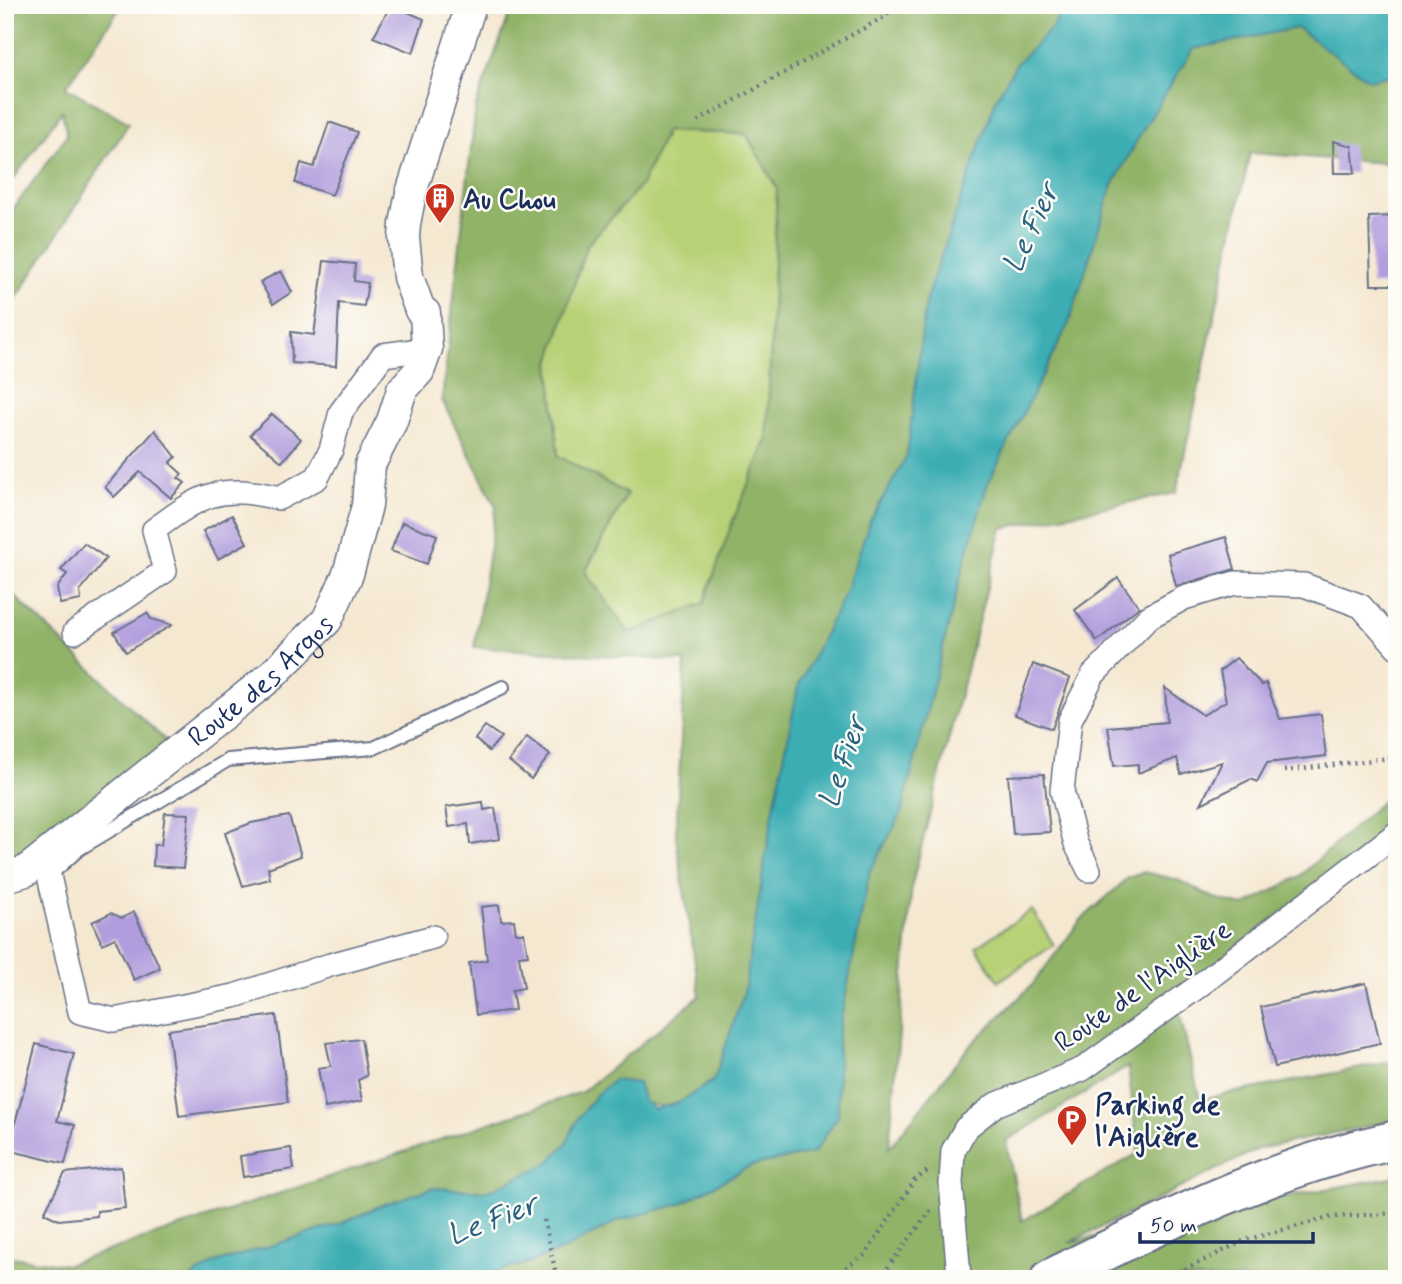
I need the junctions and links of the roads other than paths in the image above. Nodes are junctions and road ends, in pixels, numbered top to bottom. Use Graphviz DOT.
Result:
graph roads {
  1 [pos="471,5"];
  2 [pos="423,360"];
  3 [pos="75,632"];
  4 [pos="1397,648"];
  5 [pos="503,687"];
  6 [pos="1397,833"];
  7 [pos="1089,870"];
  8 [pos="27,875"];
  9 [pos="433,937"];
  10 [pos="1397,1140"];
  11 [pos="959,1276"];
  12 [pos="1050,1279"];
  1 -- 2 [label="street, Route des Argos"];
  2 -- 3 [label="street"];
  2 -- 8 [label="street, Route des Argos"];
  4 -- 7 [label="street"];
  5 -- 8 [label="lane"];
  6 -- 11 [label="street, Route de l'Aiglière"];
  8 -- 9 [label="street"];
  10 -- 12 [label="highway"];
}
